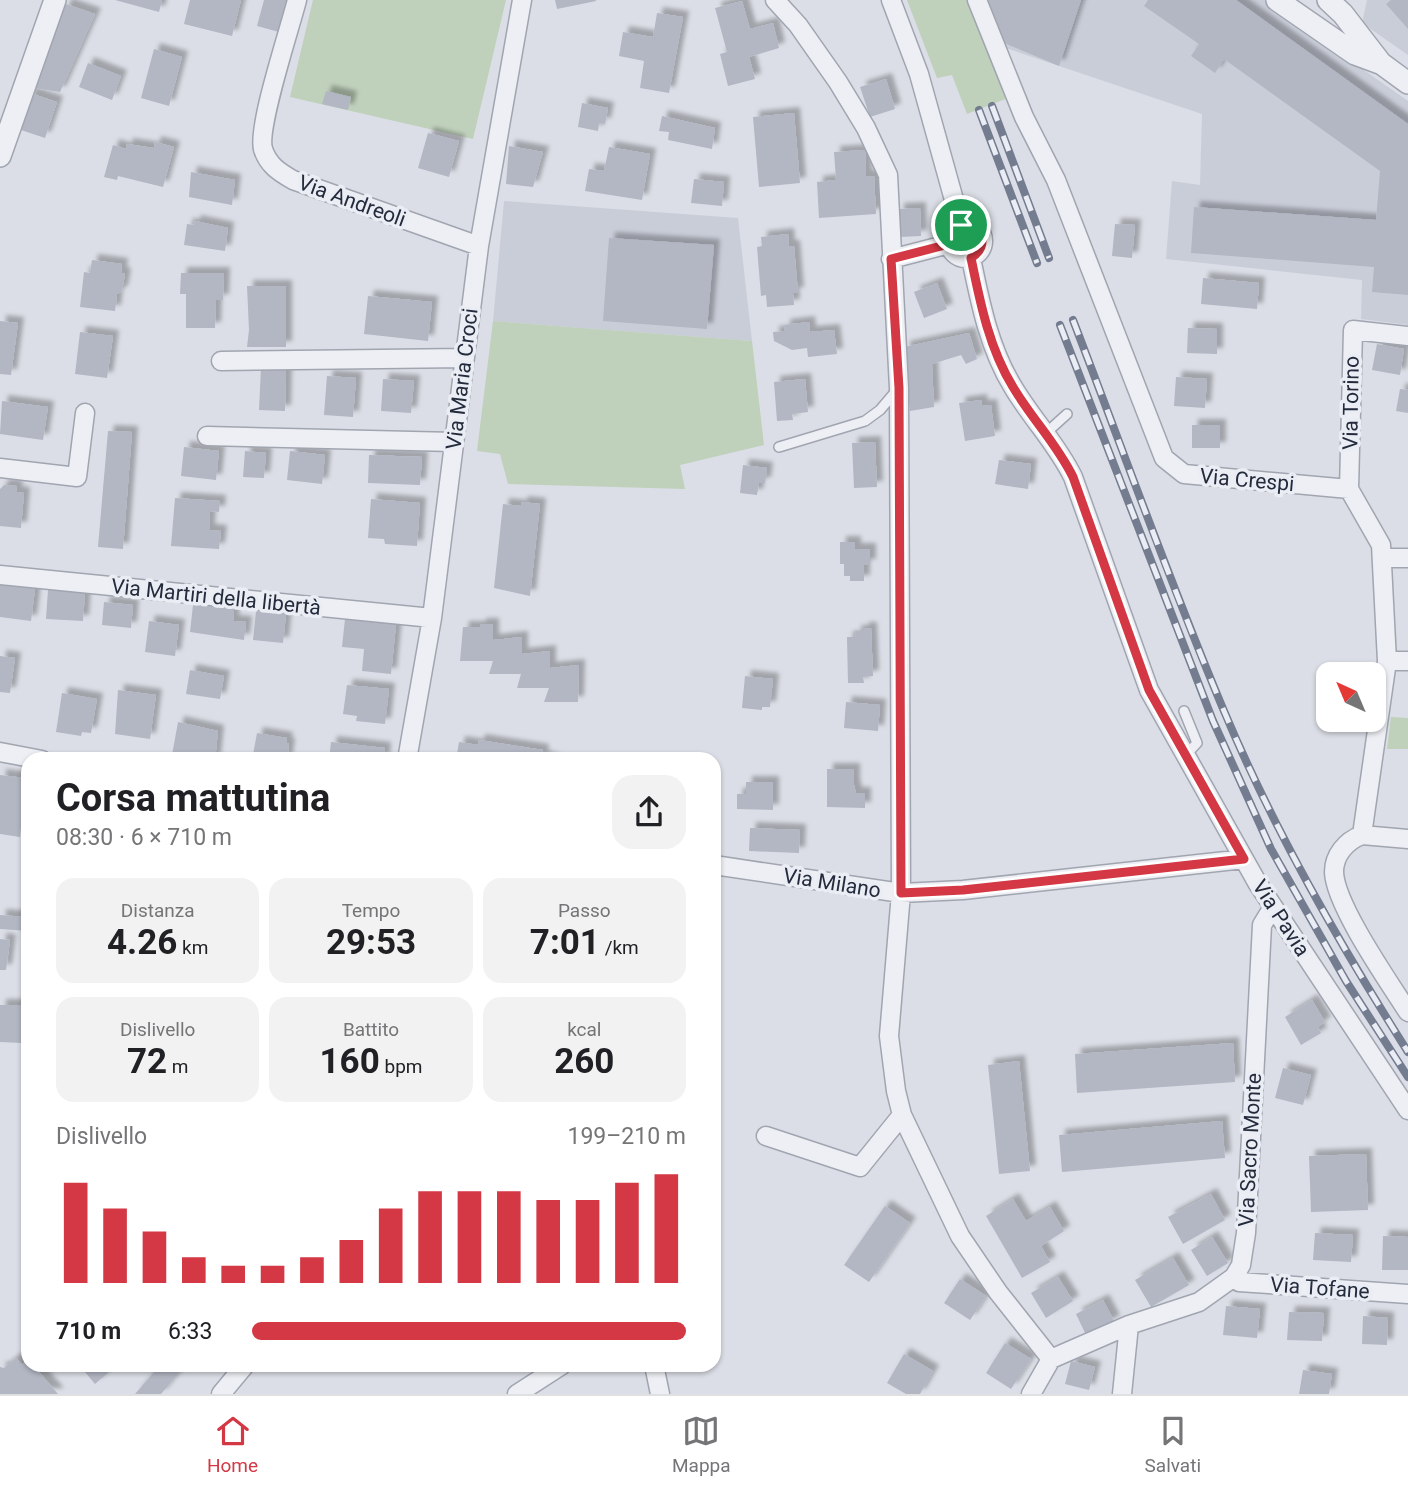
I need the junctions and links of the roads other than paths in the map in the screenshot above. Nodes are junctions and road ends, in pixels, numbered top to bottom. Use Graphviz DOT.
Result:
graph roads {
  1 [pos="297,0"];
  2 [pos="522,0"];
  3 [pos="775,0"];
  4 [pos="891,0"];
  5 [pos="977,0"];
  6 [pos="1277,0"];
  7 [pos="1298,0"];
  8 [pos="53,1"];
  9 [pos="1336,2"];
  10 [pos="1382,64"];
  11 [pos="1408,83"];
  12 [pos="0,156"];
  13 [pos="961,225"];
  14 [pos="949,244"];
  15 [pos="479,246"];
  16 [pos="971,258"];
  17 [pos="891,259"];
  18 [pos="1408,336"];
  19 [pos="465,358"];
  20 [pos="221,361"];
  21 [pos="899,388"];
  22 [pos="85,413"];
  23 [pos="1068,414"];
  24 [pos="1046,433"];
  25 [pos="207,436"];
  26 [pos="454,442"];
  27 [pos="779,447"];
  28 [pos="0,468"];
  29 [pos="1349,489"];
  30 [pos="1382,558"];
  31 [pos="1408,558"];
  32 [pos="0,575"];
  33 [pos="432,618"];
  34 [pos="1408,661"];
  35 [pos="1387,662"];
  36 [pos="1184,711"];
  37 [pos="0,752"];
  38 [pos="408,752"];
  39 [pos="21,756"];
  40 [pos="1185,756"];
  41 [pos="1362,835"];
  42 [pos="1408,839"];
  43 [pos="1244,859"];
  44 [pos="721,866"];
  45 [pos="901,893"];
  46 [pos="1273,907"];
  47 [pos="1408,1012"];
  48 [pos="1408,1110"];
  49 [pos="902,1115"];
  50 [pos="766,1136"];
  51 [pos="1234,1277"];
  52 [pos="1408,1294"];
  53 [pos="1129,1325"];
  54 [pos="1051,1359"];
  55 [pos="239,1372"];
  56 [pos="551,1372"];
  57 [pos="655,1372"];
  58 [pos="220,1394"];
  59 [pos="517,1394"];
  60 [pos="660,1394"];
  61 [pos="1031,1394"];
  62 [pos="1122,1394"];
  1 -- 15 [label="street, Via Andreoli"];
  2 -- 15 [label="street, Via Maria Croci"];
  3 -- 17 [label="street"];
  4 -- 13 [label="street"];
  5 -- 29 [label="street, Via Crespi"];
  6 -- 10 [label="street"];
  7 -- 9 [label="street"];
  8 -- 12 [label="street"];
  9 -- 10 [label="street"];
  10 -- 11 [label="street"];
  13 -- 14 [label="street"];
  13 -- 16 [label="street"];
  14 -- 16 [label="street"];
  14 -- 17 [label="street"];
  15 -- 19 [label="street, Via Maria Croci"];
  16 -- 24 [label="street, Via Pavia"];
  17 -- 21 [label="street"];
  18 -- 29 [label="street, Via Torino"];
  19 -- 20 [label="street"];
  19 -- 26 [label="street, Via Maria Croci"];
  21 -- 27 [label="lane"];
  21 -- 45 [label="street"];
  22 -- 28 [label="street"];
  23 -- 24 [label="lane"];
  24 -- 40 [label="street, Via Pavia"];
  25 -- 26 [label="street"];
  26 -- 33 [label="street, Via Maria Croci"];
  29 -- 30 [label="street"];
  30 -- 31 [label="street"];
  30 -- 35 [label="street"];
  32 -- 33 [label="street, Via Martiri della libertà"];
  33 -- 38 [label="street, Via Maria Croci"];
  34 -- 35 [label="street"];
  35 -- 41 [label="street"];
  36 -- 40 [label="lane"];
  37 -- 39 [label="street"];
  40 -- 43 [label="street, Via Pavia"];
  41 -- 42 [label="street"];
  41 -- 47 [label="street"];
  43 -- 45 [label="street, Via Milano"];
  43 -- 46 [label="street, Via Pavia"];
  44 -- 45 [label="street, Via Milano"];
  45 -- 49 [label="street"];
  46 -- 48 [label="street, Via Pavia"];
  46 -- 51 [label="street, Via Sacro Monte"];
  49 -- 50 [label="street"];
  49 -- 54 [label="street"];
  51 -- 52 [label="street, Via Tofane"];
  51 -- 53 [label="street"];
  53 -- 54 [label="street"];
  53 -- 62 [label="street"];
  54 -- 61 [label="street"];
  55 -- 58 [label="street"];
  56 -- 59 [label="street"];
  57 -- 60 [label="street"];
}
